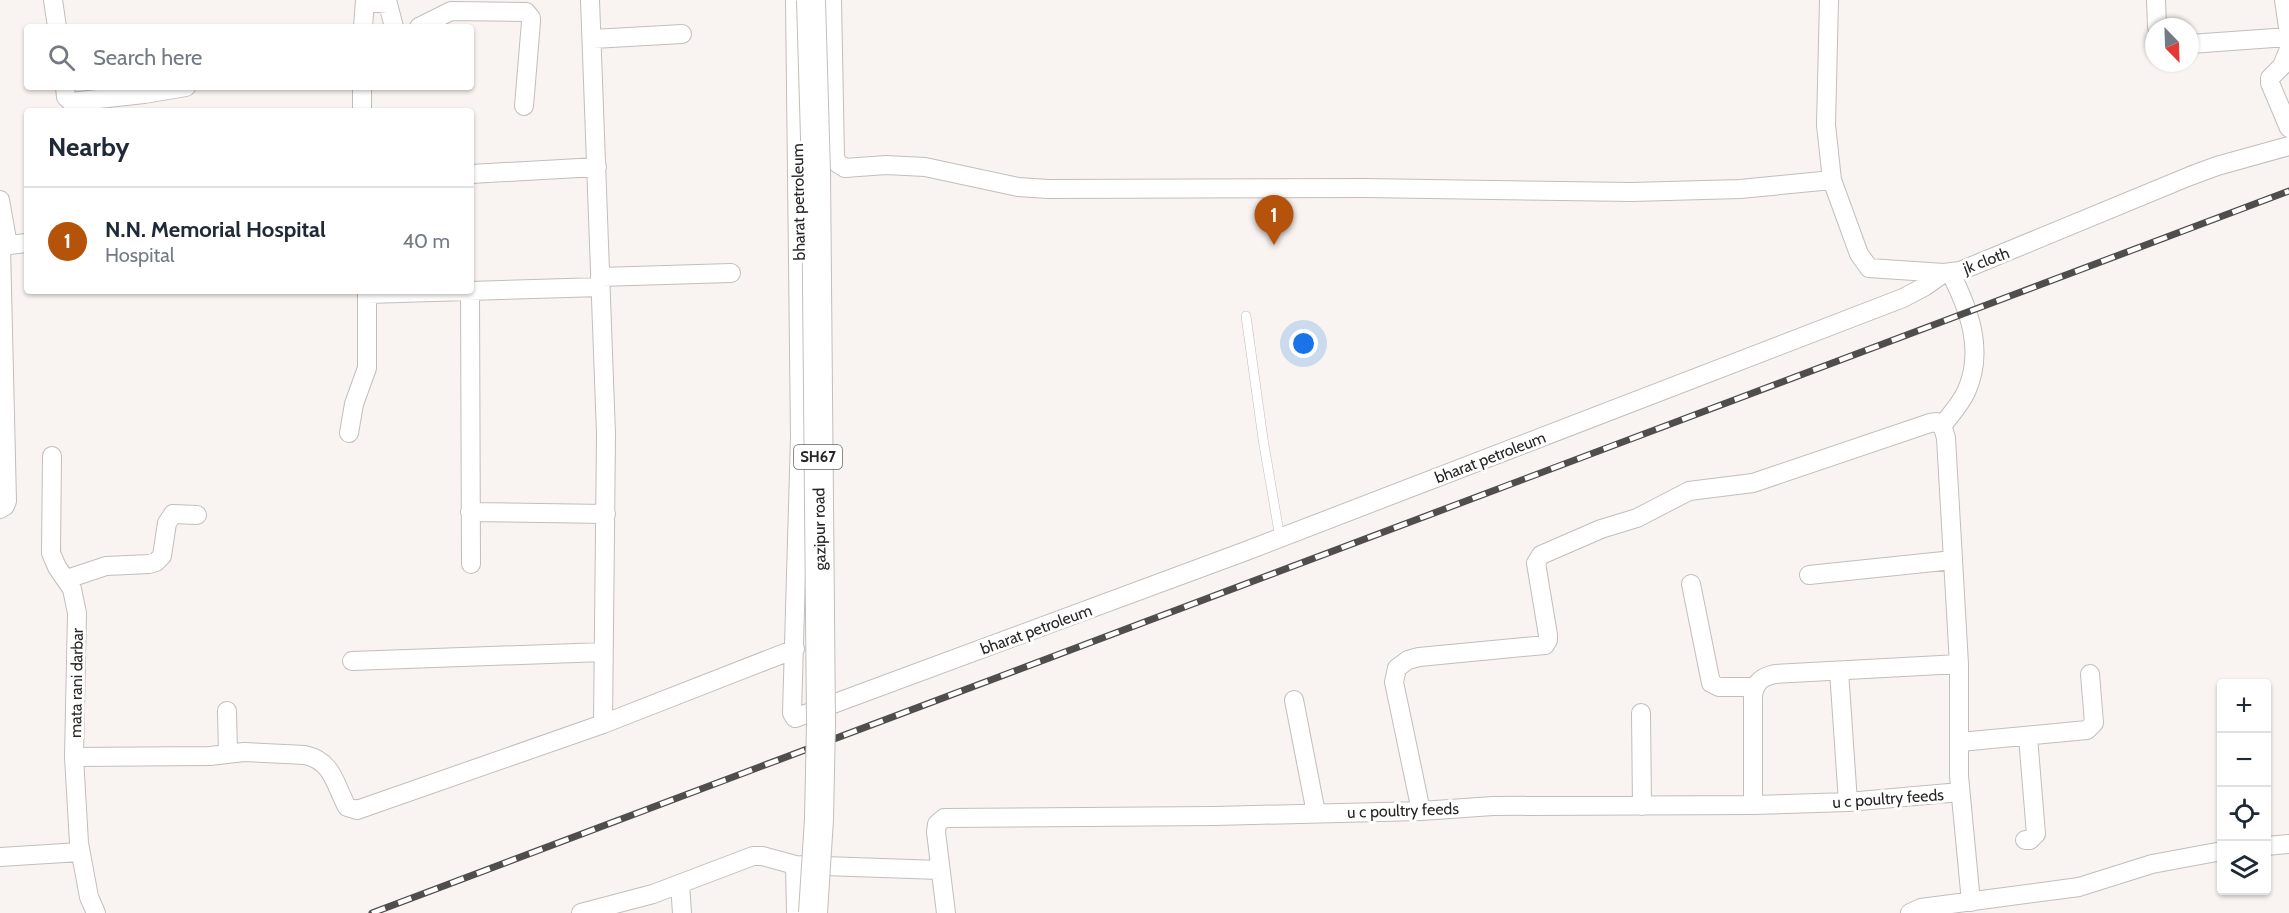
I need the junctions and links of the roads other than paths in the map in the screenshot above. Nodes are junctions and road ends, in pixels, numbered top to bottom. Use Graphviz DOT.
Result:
graph roads {
  1 [pos="53,0"];
  2 [pos="590,0"];
  3 [pos="795,0"];
  4 [pos="811,0"];
  5 [pos="832,0"];
  6 [pos="1829,0"];
  7 [pos="2156,0"];
  8 [pos="2284,0"];
  9 [pos="365,1"];
  10 [pos="2157,18"];
  11 [pos="57,24"];
  12 [pos="363,24"];
  13 [pos="393,24"];
  14 [pos="426,24"];
  15 [pos="682,34"];
  16 [pos="2289,35"];
  17 [pos="593,39"];
  18 [pos="2199,43"];
  19 [pos="2289,49"];
  20 [pos="65,90"];
  21 [pos="168,90"];
  22 [pos="362,90"];
  23 [pos="524,106"];
  24 [pos="362,108"];
  25 [pos="2289,128"];
  26 [pos="2289,146"];
  27 [pos="597,166"];
  28 [pos="474,174"];
  29 [pos="1832,180"];
  30 [pos="0,200"];
  31 [pos="24,243"];
  32 [pos="3,246"];
  33 [pos="1947,272"];
  34 [pos="731,273"];
  35 [pos="600,282"];
  36 [pos="474,292"];
  37 [pos="367,294"];
  38 [pos="470,294"];
  39 [pos="1246,316"];
  40 [pos="1941,426"];
  41 [pos="349,433"];
  42 [pos="52,456"];
  43 [pos="0,509"];
  44 [pos="470,512"];
  45 [pos="197,514"];
  46 [pos="606,514"];
  47 [pos="1280,538"];
  48 [pos="1953,560"];
  49 [pos="471,564"];
  50 [pos="1809,575"];
  51 [pos="67,579"];
  52 [pos="1691,585"];
  53 [pos="795,649"];
  54 [pos="603,652"];
  55 [pos="351,661"];
  56 [pos="1959,664"];
  57 [pos="1839,671"];
  58 [pos="2091,674"];
  59 [pos="1754,687"];
  60 [pos="1294,700"];
  61 [pos="227,711"];
  62 [pos="1641,713"];
  63 [pos="603,724"];
  64 [pos="2028,736"];
  65 [pos="1960,742"];
  66 [pos="228,753"];
  67 [pos="74,757"];
  68 [pos="1960,792"];
  69 [pos="1848,802"];
  70 [pos="1753,805"];
  71 [pos="1642,806"];
  72 [pos="1421,810"];
  73 [pos="1316,813"];
  74 [pos="2025,840"];
  75 [pos="2289,844"];
  76 [pos="2271,846"];
  77 [pos="80,852"];
  78 [pos="2217,852"];
  79 [pos="0,857"];
  80 [pos="795,865"];
  81 [pos="940,870"];
  82 [pos="680,884"];
  83 [pos="1971,902"];
  84 [pos="604,910"];
  85 [pos="96,913"];
  86 [pos="581,913"];
  87 [pos="682,913"];
  88 [pos="796,913"];
  89 [pos="813,913"];
  90 [pos="946,913"];
  91 [pos="1910,913"];
  1 -- 11 [label="street"];
  2 -- 17 [label="street"];
  3 -- 53 [label="street, bharat petroleum"];
  4 -- 89 [label="main road, gazipur road / SH67, bridge"];
  5 -- 29 [label="street"];
  6 -- 29 [label="street, jk cloth"];
  7 -- 10 [label="street"];
  8 -- 16 [label="street"];
  9 -- 12 [label="street"];
  9 -- 13 [label="street"];
  14 -- 23 [label="street"];
  15 -- 17 [label="street"];
  16 -- 18 [label="street"];
  17 -- 27 [label="street"];
  19 -- 25 [label="street"];
  20 -- 21 [label="street"];
  22 -- 24 [label="street"];
  26 -- 33 [label="street, jk cloth"];
  27 -- 28 [label="street"];
  27 -- 35 [label="street"];
  29 -- 33 [label="street, jk cloth"];
  30 -- 32 [label="street"];
  31 -- 32 [label="street"];
  32 -- 43 [label="street"];
  33 -- 40 [label="street"];
  33 -- 47 [label="street, bharat petroleum"];
  34 -- 35 [label="street"];
  35 -- 36 [label="street"];
  35 -- 46 [label="street"];
  37 -- 41 [label="street"];
  38 -- 44 [label="street"];
  39 -- 47 [label="lane"];
  40 -- 48 [label="street"];
  40 -- 72 [label="street"];
  42 -- 51 [label="street, mata rani darbar"];
  44 -- 46 [label="street"];
  44 -- 49 [label="street"];
  45 -- 51 [label="street"];
  46 -- 54 [label="street"];
  47 -- 53 [label="street, bharat petroleum"];
  48 -- 50 [label="street"];
  48 -- 56 [label="street"];
  51 -- 67 [label="street, mata rani darbar"];
  52 -- 59 [label="street"];
  53 -- 63 [label="street"];
  54 -- 55 [label="street"];
  54 -- 63 [label="street"];
  56 -- 57 [label="street"];
  56 -- 65 [label="street"];
  57 -- 59 [label="street"];
  57 -- 69 [label="street"];
  58 -- 64 [label="street"];
  59 -- 70 [label="street"];
  60 -- 73 [label="street"];
  61 -- 66 [label="street"];
  62 -- 71 [label="street"];
  63 -- 66 [label="street"];
  64 -- 65 [label="street"];
  64 -- 74 [label="street"];
  65 -- 68 [label="street"];
  66 -- 67 [label="street"];
  67 -- 77 [label="street, mata rani darbar"];
  68 -- 69 [label="street, u c poultry feeds"];
  68 -- 83 [label="street"];
  69 -- 70 [label="street, u c poultry feeds"];
  70 -- 71 [label="street, u c poultry feeds"];
  71 -- 72 [label="street, u c poultry feeds"];
  72 -- 73 [label="street, u c poultry feeds"];
  73 -- 81 [label="street, u c poultry feeds"];
  75 -- 76 [label="street"];
  77 -- 79 [label="street"];
  77 -- 85 [label="street, mata rani darbar"];
  78 -- 83 [label="street"];
  80 -- 81 [label="street"];
  80 -- 82 [label="street"];
  80 -- 88 [label="street"];
  81 -- 90 [label="street, u c poultry feeds"];
  82 -- 84 [label="street"];
  82 -- 87 [label="street"];
  83 -- 91 [label="street"];
  84 -- 86 [label="street"];
}
